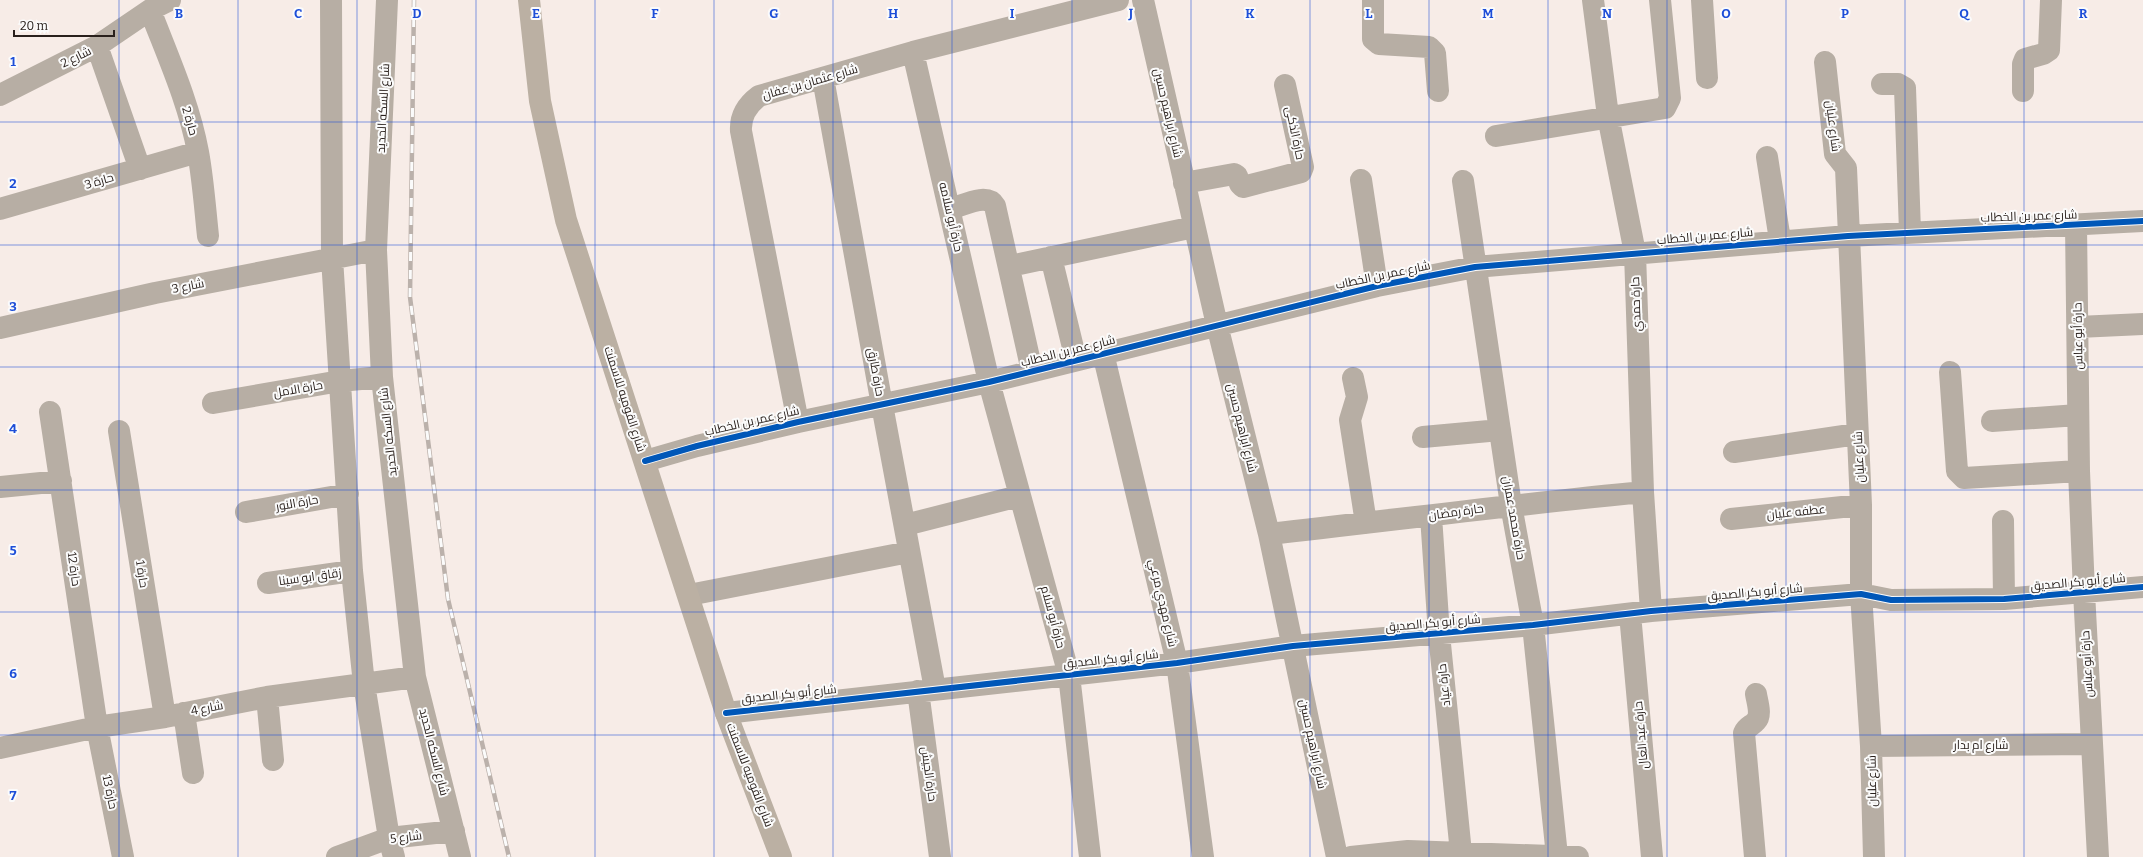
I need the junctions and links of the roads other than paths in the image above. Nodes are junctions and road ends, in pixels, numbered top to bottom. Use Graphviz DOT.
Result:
graph roads {
  1 [pos="170,0"];
  2 [pos="331,0"];
  3 [pos="387,0"];
  4 [pos="529,0"];
  5 [pos="1118,0"];
  6 [pos="1143,0"];
  7 [pos="1373,0"];
  8 [pos="1593,0"];
  9 [pos="1660,0"];
  10 [pos="1702,0"];
  11 [pos="2051,0"];
  12 [pos="150,10"];
  13 [pos="97,46"];
  14 [pos="913,52"];
  15 [pos="1825,62"];
  16 [pos="823,78"];
  17 [pos="1707,78"];
  18 [pos="1882,84"];
  19 [pos="1285,85"];
  20 [pos="1438,91"];
  21 [pos="2023,91"];
  22 [pos="0,95"];
  23 [pos="1608,116"];
  24 [pos="1496,136"];
  25 [pos="198,152"];
  26 [pos="1767,157"];
  27 [pos="140,169"];
  28 [pos="1361,180"];
  29 [pos="1463,181"];
  30 [pos="1184,183"];
  31 [pos="0,209"];
  32 [pos="950,209"];
  33 [pos="2143,221"];
  34 [pos="2076,225"];
  35 [pos="1194,227"];
  36 [pos="1910,232"];
  37 [pos="208,236"];
  38 [pos="1848,236"];
  39 [pos="1780,240"];
  40 [pos="376,250"];
  41 [pos="1634,253"];
  42 [pos="1051,257"];
  43 [pos="332,258"];
  44 [pos="1010,266"];
  45 [pos="1475,267"];
  46 [pos="1377,286"];
  47 [pos="2143,324"];
  48 [pos="1217,325"];
  49 [pos="2078,327"];
  50 [pos="0,328"];
  51 [pos="1103,353"];
  52 [pos="1076,360"];
  53 [pos="1032,371"];
  54 [pos="1950,372"];
  55 [pos="382,376"];
  56 [pos="1353,378"];
  57 [pos="340,381"];
  58 [pos="989,382"];
  59 [pos="213,403"];
  60 [pos="882,405"];
  61 [pos="50,412"];
  62 [pos="2078,415"];
  63 [pos="1992,421"];
  64 [pos="798,422"];
  65 [pos="1500,430"];
  66 [pos="119,431"];
  67 [pos="1857,434"];
  68 [pos="1423,437"];
  69 [pos="1734,452"];
  70 [pos="645,461"];
  71 [pos="2079,470"];
  72 [pos="61,481"];
  73 [pos="0,487"];
  74 [pos="1643,492"];
  75 [pos="348,494"];
  76 [pos="1019,496"];
  77 [pos="1511,505"];
  78 [pos="1861,505"];
  79 [pos="246,512"];
  80 [pos="1431,516"];
  81 [pos="1731,519"];
  82 [pos="2003,521"];
  83 [pos="1366,523"];
  84 [pos="904,525"];
  85 [pos="1269,534"];
  86 [pos="909,552"];
  87 [pos="352,571"];
  88 [pos="268,583"];
  89 [pos="2143,587"];
  90 [pos="2084,592"];
  91 [pos="1861,594"];
  92 [pos="689,595"];
  93 [pos="2004,599"];
  94 [pos="1651,611"];
  95 [pos="1630,614"];
  96 [pos="1532,625"];
  97 [pos="1439,634"];
  98 [pos="1293,646"];
  99 [pos="1178,663"];
  100 [pos="1069,675"];
  101 [pos="415,677"];
  102 [pos="364,684"];
  103 [pos="927,690"];
  104 [pos="1756,694"];
  105 [pos="267,697"];
  106 [pos="726,712"];
  107 [pos="174,715"];
  108 [pos="97,728"];
  109 [pos="2091,744"];
  110 [pos="1871,746"];
  111 [pos="0,748"];
  112 [pos="273,760"];
  113 [pos="193,773"];
  114 [pos="454,832"];
  115 [pos="391,847"];
  116 [pos="1461,853"];
  117 [pos="1408,854"];
  118 [pos="1567,856"];
  119 [pos="123,857"];
  120 [pos="336,857"];
  121 [pos="460,857"];
  122 [pos="781,857"];
  123 [pos="940,857"];
  124 [pos="1090,857"];
  125 [pos="1203,857"];
  126 [pos="1337,857"];
  127 [pos="1351,857"];
  128 [pos="1652,857"];
  129 [pos="1755,857"];
  130 [pos="1874,857"];
  131 [pos="2098,857"];
  1 -- 12 [label="street, شارع 2"];
  2 -- 43 [label="street"];
  3 -- 40 [label="street, شارع السكه الحديد"];
  4 -- 70 [label="main road, شارع القوميه للاسمنت"];
  5 -- 14 [label="street, شارع عثمان بن عفان"];
  6 -- 30 [label="street, شارع ابراهيم حسين"];
  7 -- 20 [label="street"];
  8 -- 23 [label="street, حارة حمدي"];
  9 -- 23 [label="street"];
  10 -- 17 [label="street"];
  11 -- 21 [label="street"];
  12 -- 13 [label="street, شارع 2"];
  12 -- 25 [label="street, حارة 2"];
  13 -- 22 [label="street, شارع 2"];
  13 -- 27 [label="street"];
  14 -- 16 [label="street, شارع عثمان بن عفان"];
  14 -- 32 [label="street, حارة أبو سلامه"];
  15 -- 38 [label="street, شارع عليان"];
  16 -- 60 [label="street, حارة طارق"];
  16 -- 64 [label="street, شارع عثمان بن عفان"];
  18 -- 36 [label="street"];
  19 -- 30 [label="street, حارة الذكى"];
  23 -- 24 [label="street"];
  23 -- 41 [label="street, حارة حمدي"];
  25 -- 27 [label="street, حارة 3"];
  25 -- 37 [label="street, حارة 2"];
  26 -- 39 [label="street"];
  27 -- 31 [label="street, حارة 3"];
  28 -- 46 [label="street"];
  29 -- 45 [label="street, حارة محمد عمران"];
  30 -- 35 [label="street, شارع ابراهيم حسين"];
  32 -- 44 [label="street"];
  32 -- 58 [label="street, حارة أبو سلامه"];
  33 -- 34 [label="street, شارع عمر بن الخطاب"];
  34 -- 36 [label="street, شارع عمر بن الخطاب"];
  34 -- 49 [label="street, حارة أبو عباس"];
  35 -- 42 [label="street"];
  35 -- 48 [label="street, شارع ابراهيم حسين"];
  36 -- 38 [label="street, شارع عمر بن الخطاب"];
  38 -- 39 [label="street, شارع عمر بن الخطاب"];
  38 -- 67 [label="street, شارع عليان"];
  39 -- 41 [label="street, شارع عمر بن الخطاب"];
  40 -- 43 [label="street, شارع 3"];
  40 -- 55 [label="street, شارع السكه الحديد"];
  41 -- 45 [label="street, شارع عمر بن الخطاب"];
  41 -- 74 [label="street, حارة حمدي"];
  42 -- 44 [label="street"];
  42 -- 52 [label="street"];
  43 -- 50 [label="street, شارع 3"];
  43 -- 57 [label="street"];
  44 -- 53 [label="street"];
  45 -- 46 [label="street, شارع عمر بن الخطاب"];
  45 -- 65 [label="street, حارة محمد عمران"];
  46 -- 48 [label="street, شارع عمر بن الخطاب"];
  47 -- 49 [label="street"];
  48 -- 51 [label="street, شارع عمر بن الخطاب"];
  48 -- 85 [label="street, شارع ابراهيم حسين"];
  49 -- 62 [label="street, حارة أبو عباس"];
  51 -- 52 [label="street, شارع عمر بن الخطاب"];
  51 -- 99 [label="street, شارع مهدي مرعي"];
  52 -- 53 [label="street, شارع عمر بن الخطاب"];
  53 -- 58 [label="street, شارع عمر بن الخطاب"];
  54 -- 71 [label="street"];
  55 -- 57 [label="street, حارة الامل"];
  55 -- 101 [label="street, شارع السكه الحديد"];
  56 -- 83 [label="street"];
  57 -- 59 [label="street, حارة الامل"];
  57 -- 75 [label="street"];
  58 -- 60 [label="street, شارع عمر بن الخطاب"];
  58 -- 76 [label="street, حارة أبو سلام"];
  60 -- 64 [label="street, شارع عمر بن الخطاب"];
  60 -- 84 [label="street, حارة طارق"];
  61 -- 72 [label="street, حارة 12"];
  62 -- 63 [label="street"];
  62 -- 71 [label="street, حارة أبو عباس"];
  64 -- 70 [label="street, شارع عمر بن الخطاب"];
  65 -- 68 [label="street"];
  65 -- 77 [label="street, حارة محمد عمران"];
  66 -- 107 [label="street, حارة 1"];
  67 -- 69 [label="street"];
  67 -- 78 [label="street, شارع عليان"];
  70 -- 92 [label="main road, شارع القوميه للاسمنت"];
  71 -- 90 [label="street, حارة أبو عباس"];
  72 -- 73 [label="street"];
  72 -- 108 [label="street, حارة 12"];
  74 -- 77 [label="street, حارة رمضان"];
  74 -- 94 [label="street, حارة حمدي"];
  75 -- 79 [label="street, حارة النور"];
  75 -- 87 [label="street"];
  76 -- 84 [label="street"];
  76 -- 100 [label="street, حارة أبو سلام"];
  77 -- 80 [label="street, حارة رمضان"];
  77 -- 96 [label="street, حارة محمد عمران"];
  78 -- 81 [label="street, عطفه عليان"];
  78 -- 91 [label="street, شارع عليان"];
  80 -- 83 [label="street, حارة رمضان"];
  80 -- 97 [label="street, حارة عياد"];
  82 -- 93 [label="street"];
  83 -- 85 [label="street, حارة رمضان"];
  84 -- 86 [label="street, حارة طارق"];
  85 -- 98 [label="street, شارع ابراهيم حسين"];
  86 -- 92 [label="street"];
  86 -- 103 [label="street, حارة طارق"];
  87 -- 88 [label="street, زقاق ابو سينا"];
  87 -- 102 [label="street"];
  89 -- 90 [label="street, شارع أبو بكر الصديق"];
  90 -- 93 [label="street, شارع أبو بكر الصديق"];
  90 -- 109 [label="street, حارة أبو عباس"];
  91 -- 93 [label="street, شارع أبو بكر الصديق"];
  91 -- 94 [label="street, شارع أبو بكر الصديق"];
  91 -- 110 [label="street, شارع عليان"];
  92 -- 106 [label="main road, شارع القوميه للاسمنت"];
  94 -- 95 [label="street, شارع أبو بكر الصديق"];
  95 -- 96 [label="street, شارع أبو بكر الصديق"];
  95 -- 128 [label="street, حارة عبد العال"];
  96 -- 97 [label="street, شارع أبو بكر الصديق"];
  96 -- 118 [label="street, حارة محمد عمران"];
  97 -- 98 [label="street, شارع أبو بكر الصديق"];
  97 -- 116 [label="street, حارة عياد"];
  98 -- 99 [label="street, شارع أبو بكر الصديق"];
  98 -- 126 [label="street, شارع ابراهيم حسين"];
  99 -- 100 [label="street, شارع أبو بكر الصديق"];
  99 -- 125 [label="street, شارع مهدي مرعي"];
  100 -- 103 [label="street, شارع أبو بكر الصديق"];
  100 -- 124 [label="street, حارة أبو سلام"];
  101 -- 102 [label="street, شارع 4"];
  101 -- 114 [label="street, شارع السكه الحديد"];
  102 -- 105 [label="street, شارع 4"];
  102 -- 115 [label="street"];
  103 -- 106 [label="street, شارع أبو بكر الصديق"];
  103 -- 123 [label="street, حارة الجيش"];
  104 -- 129 [label="street"];
  105 -- 107 [label="street, شارع 4"];
  105 -- 112 [label="street"];
  106 -- 122 [label="main road, شارع القوميه للاسمنت"];
  107 -- 108 [label="street, شارع 4"];
  107 -- 113 [label="street, حارة 1"];
  108 -- 111 [label="street, شارع 4"];
  108 -- 119 [label="street, حارة 13"];
  109 -- 110 [label="street, شارع ام بدار"];
  109 -- 131 [label="street, حارة أبو عباس"];
  110 -- 130 [label="street, شارع عليان"];
  114 -- 115 [label="street, شارع 5"];
  114 -- 121 [label="street, شارع السكه الحديد"];
  115 -- 120 [label="street, شارع 5"];
  116 -- 117 [label="street"];
  116 -- 118 [label="street"];
  117 -- 127 [label="street"];
}
